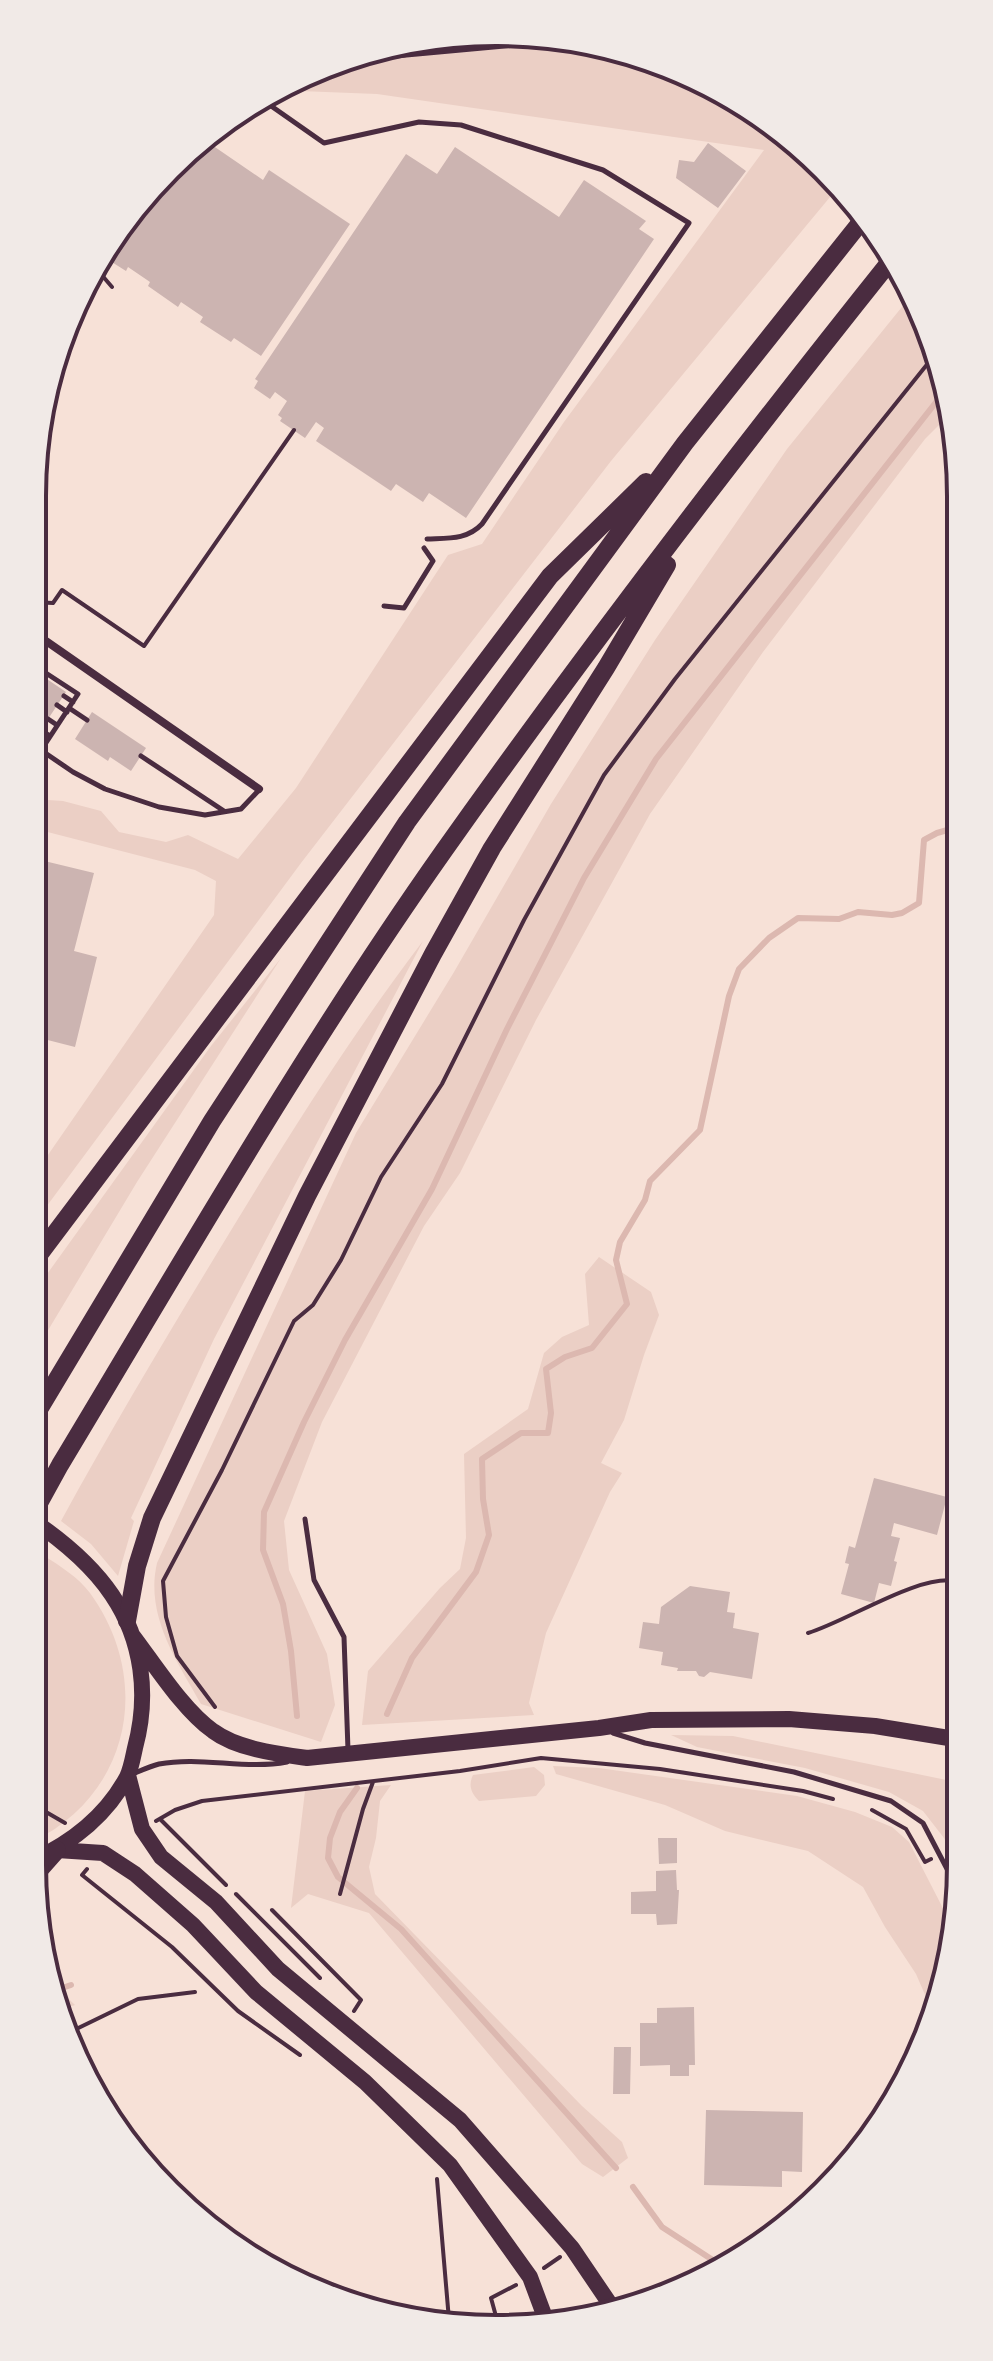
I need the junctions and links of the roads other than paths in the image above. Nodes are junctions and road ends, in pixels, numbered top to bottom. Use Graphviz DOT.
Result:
graph roads {
  1 [pos="271,106"];
  2 [pos="857,227"];
  3 [pos="885,268"];
  4 [pos="685,443"];
  5 [pos="719,476"];
  6 [pos="427,539"];
  7 [pos="424,548"];
  8 [pos="384,606"];
  9 [pos="46,641"];
  10 [pos="46,673"];
  11 [pos="64,696"];
  12 [pos="57,705"];
  13 [pos="70,707"];
  14 [pos="48,719"];
  15 [pos="87,720"];
  16 [pos="57,725"];
  17 [pos="46,733"];
  18 [pos="50,736"];
  19 [pos="46,742"];
  20 [pos="46,753"];
  21 [pos="141,756"];
  22 [pos="259,789"];
  23 [pos="225,812"];
  24 [pos="46,1245"];
  25 [pos="46,1398"];
  26 [pos="46,1492"];
  27 [pos="305,1519"];
  28 [pos="46,1529"];
  29 [pos="130,1629"];
  30 [pos="599,1728"];
  31 [pos="947,1738"];
  32 [pos="348,1755"];
  33 [pos="307,1758"];
  34 [pos="128,1775"];
  35 [pos="57,1850"];
  36 [pos="46,1855"];
  37 [pos="46,1862"];
  38 [pos="947,1868"];
  39 [pos="608,2301"];
  40 [pos="543,2312"];
  1 -- 6 [label="lane"];
  2 -- 4 [label="highway"];
  3 -- 5 [label="highway"];
  4 -- 24 [label="highway"];
  4 -- 25 [label="highway"];
  5 -- 26 [label="highway"];
  5 -- 29 [label="highway"];
  7 -- 8 [label="lane"];
  9 -- 22 [label="street"];
  10 -- 13 [label="lane"];
  11 -- 13 [label="lane"];
  12 -- 13 [label="lane"];
  13 -- 15 [label="lane"];
  13 -- 16 [label="lane"];
  14 -- 16 [label="lane"];
  16 -- 18 [label="lane"];
  17 -- 18 [label="lane"];
  18 -- 19 [label="lane"];
  20 -- 23 [label="lane"];
  21 -- 23 [label="lane"];
  22 -- 23 [label="lane"];
  27 -- 32 [label="lane"];
  28 -- 29 [label="highway"];
  29 -- 33 [label="highway"];
  29 -- 34 [label="highway"];
  30 -- 31 [label="highway"];
  30 -- 32 [label="highway"];
  30 -- 38 [label="lane"];
  32 -- 33 [label="highway"];
  33 -- 34 [label="lane"];
  34 -- 35 [label="highway"];
  34 -- 39 [label="highway"];
  35 -- 36 [label="highway"];
  35 -- 37 [label="highway"];
  35 -- 40 [label="highway"];
}
